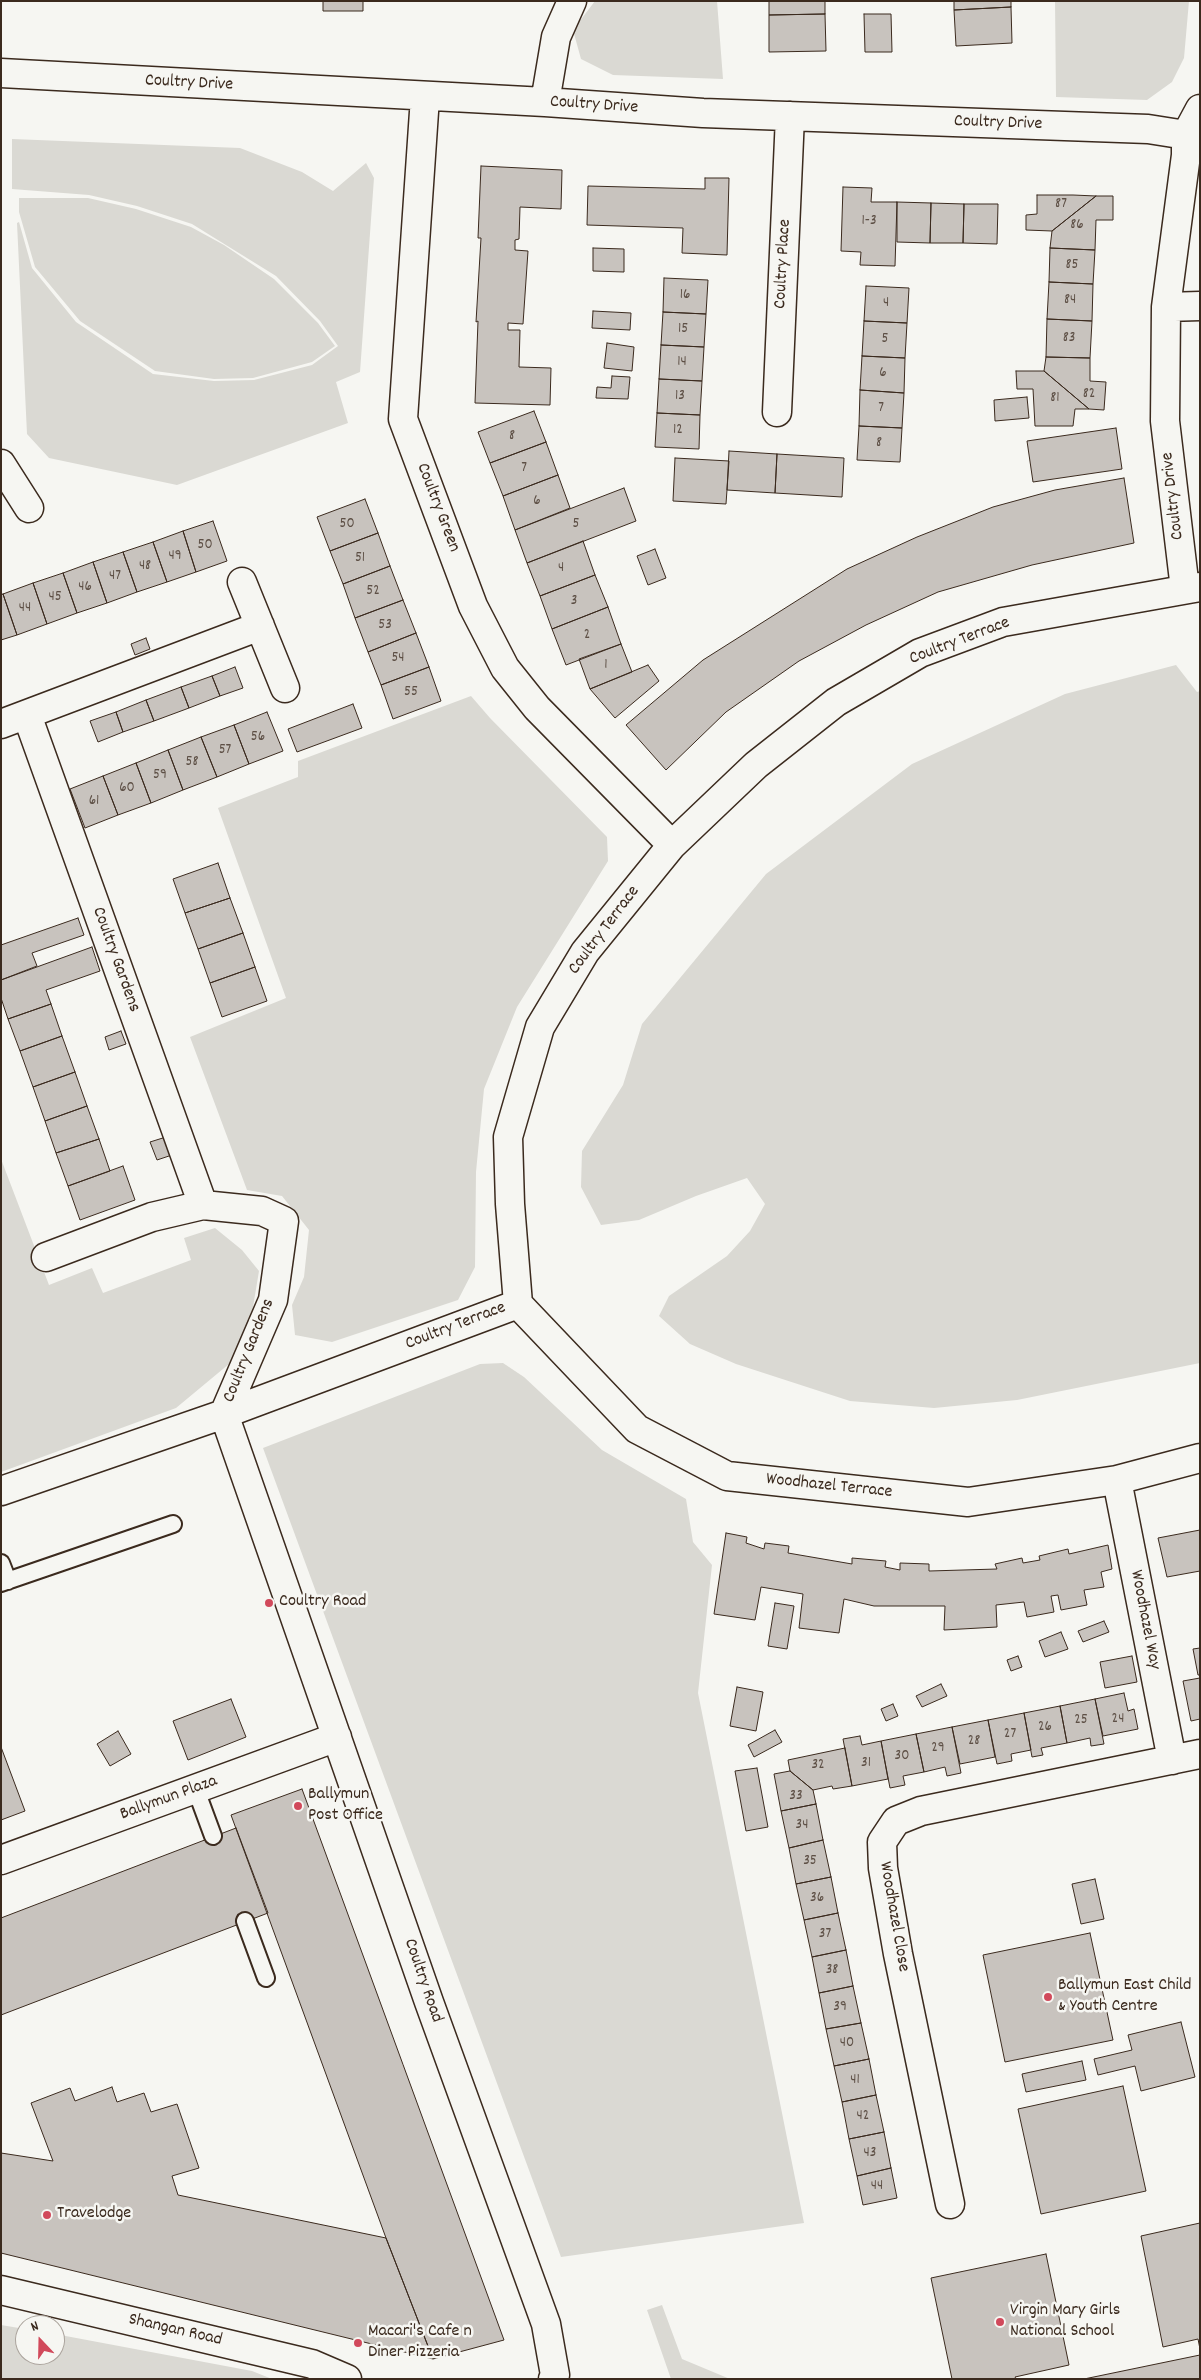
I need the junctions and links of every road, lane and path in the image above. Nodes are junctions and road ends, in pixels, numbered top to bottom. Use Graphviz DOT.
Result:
graph roads {
  1 [pos="572,1"];
  2 [pos="1,73"];
  3 [pos="425,97"];
  4 [pos="545,102"];
  5 [pos="1200,109"];
  6 [pos="790,116"];
  7 [pos="1186,135"];
  8 [pos="1200,306"];
  9 [pos="1166,307"];
  10 [pos="777,412"];
  11 [pos="1,464"];
  12 [pos="30,508"];
  13 [pos="242,582"];
  14 [pos="1192,588"];
  15 [pos="260,626"];
  16 [pos="284,688"];
  17 [pos="27,715"];
  18 [pos="1,724"];
  19 [pos="672,845"];
  20 [pos="203,1205"];
  21 [pos="46,1257"];
  22 [pos="518,1304"];
  23 [pos="224,1414"];
  24 [pos="1200,1458"];
  25 [pos="1117,1480"];
  26 [pos="1,1491"];
  27 [pos="173,1524"];
  28 [pos="1,1563"];
  29 [pos="4,1582"];
  30 [pos="337,1737"];
  31 [pos="1200,1754"];
  32 [pos="1172,1760"];
  33 [pos="196,1790"];
  34 [pos="213,1836"];
  35 [pos="1,1860"];
  36 [pos="245,1922"];
  37 [pos="266,1978"];
  38 [pos="950,2204"];
  39 [pos="1,2290"];
  40 [pos="347,2379"];
  41 [pos="553,2379"];
  1 -- 4 [label="street"];
  2 -- 3 [label="street, Coultry Drive"];
  3 -- 4 [label="street, Coultry Drive"];
  3 -- 19 [label="street, Coultry Green"];
  4 -- 6 [label="street, Coultry Drive"];
  5 -- 7 [label="street, Coultry Drive"];
  6 -- 7 [label="street, Coultry Drive"];
  6 -- 10 [label="street, Coultry Place"];
  7 -- 9 [label="street, Coultry Drive"];
  8 -- 9 [label="street"];
  9 -- 14 [label="street, Coultry Drive"];
  11 -- 12 [label="street"];
  13 -- 15 [label="street"];
  14 -- 19 [label="street, Coultry Terrace"];
  15 -- 16 [label="street"];
  15 -- 17 [label="street"];
  17 -- 18 [label="street"];
  17 -- 20 [label="street, Coultry Gardens"];
  19 -- 22 [label="street, Coultry Terrace"];
  20 -- 21 [label="street, Coultry Gardens"];
  20 -- 23 [label="street, Coultry Gardens"];
  22 -- 23 [label="street, Coultry Terrace"];
  22 -- 25 [label="street, Woodhazel Terrace"];
  23 -- 26 [label="street, Coultry Terrace"];
  23 -- 30 [label="street, Coultry Road"];
  24 -- 25 [label="street, Woodhazel Terrace"];
  25 -- 32 [label="street, Woodhazel Way"];
  27 -- 29 [label="lane"];
  28 -- 29 [label="lane"];
  30 -- 33 [label="street, Ballymun Plaza"];
  30 -- 41 [label="street, Coultry Road"];
  31 -- 32 [label="street, Woodhazel Close"];
  32 -- 38 [label="street, Woodhazel Close"];
  33 -- 34 [label="lane"];
  33 -- 35 [label="street, Ballymun Plaza"];
  36 -- 37 [label="lane"];
  39 -- 40 [label="street, Shangan Road"];
}
